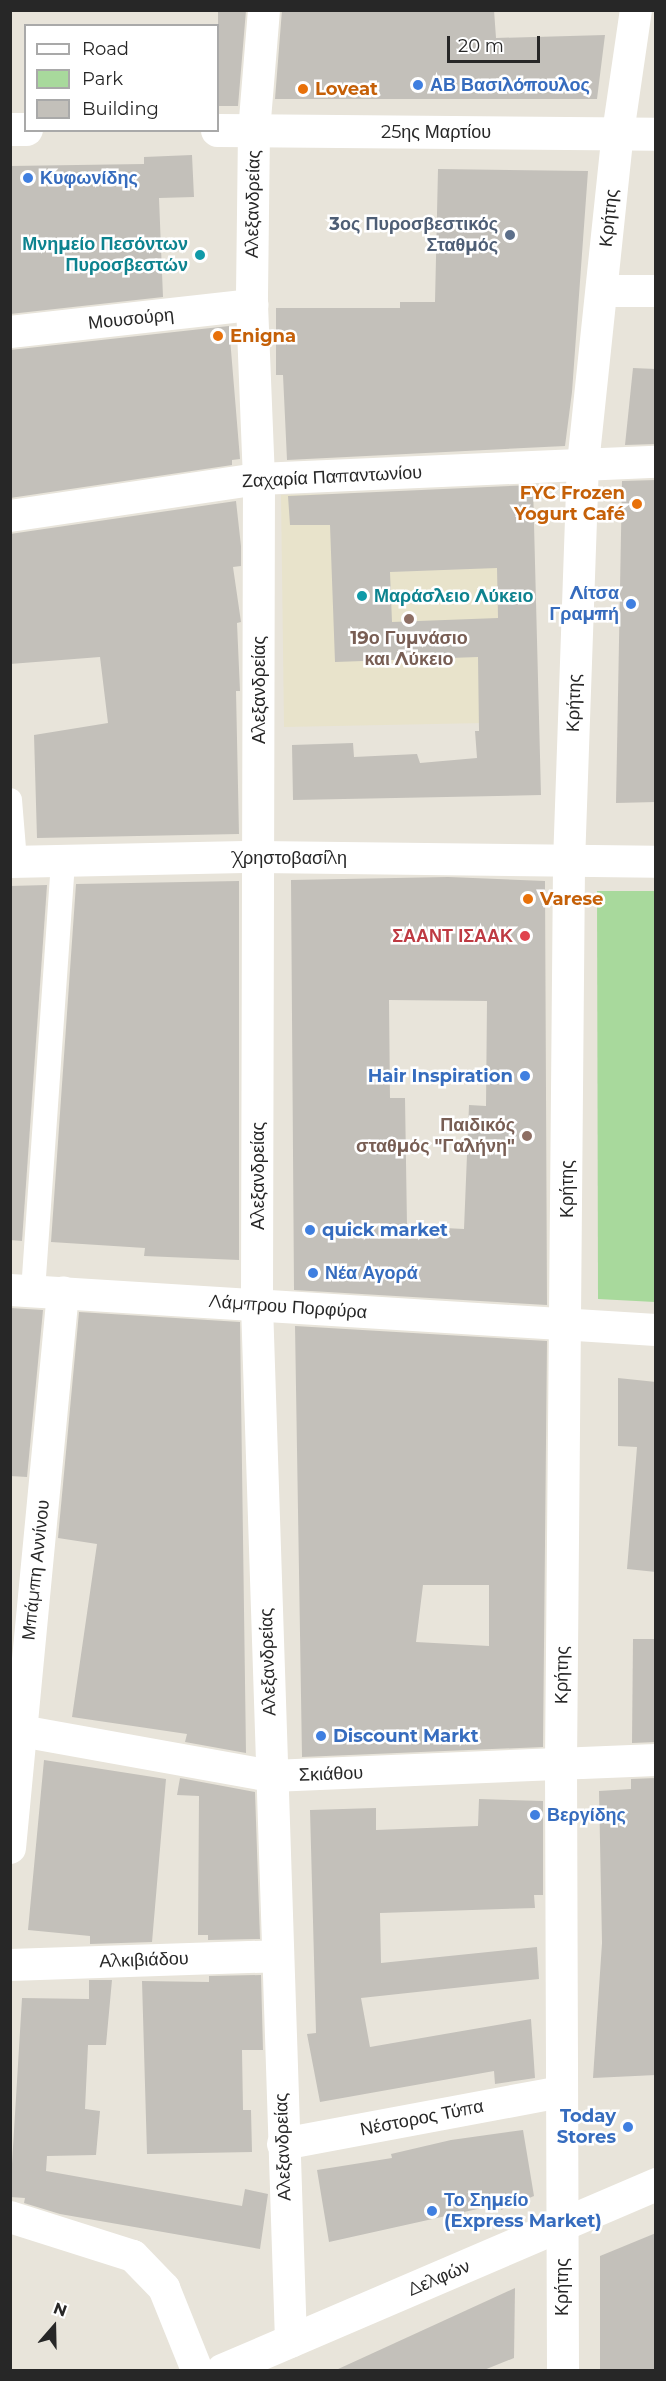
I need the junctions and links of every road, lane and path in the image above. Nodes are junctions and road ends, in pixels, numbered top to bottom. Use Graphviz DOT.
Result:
graph roads {
  1 [pos="264,10"];
  2 [pos="636,10"];
  3 [pos="219,130"];
  4 [pos="254,131"];
  5 [pos="618,133"];
  6 [pos="656,134"];
  7 [pos="602,291"];
  8 [pos="656,291"];
  9 [pos="252,305"];
  10 [pos="10,332"];
  11 [pos="656,462"];
  12 [pos="583,464"];
  13 [pos="259,479"];
  14 [pos="10,516"];
  15 [pos="10,800"];
  16 [pos="259,857"];
  17 [pos="13,862"];
  18 [pos="63,862"];
  19 [pos="656,862"];
  20 [pos="569,863"];
  21 [pos="35,1291"];
  22 [pos="257,1305"];
  23 [pos="566,1325"];
  24 [pos="656,1330"];
  25 [pos="15,1730"];
  26 [pos="656,1760"];
  27 [pos="561,1765"];
  28 [pos="272,1776"];
  29 [pos="10,1848"];
  30 [pos="277,1956"];
  31 [pos="10,1965"];
  32 [pos="560,2092"];
  33 [pos="283,2144"];
  34 [pos="656,2184"];
  35 [pos="10,2217"];
  36 [pos="562,2224"];
  37 [pos="291,2341"];
  38 [pos="197,2370"];
  39 [pos="222,2370"];
  40 [pos="563,2370"];
  1 -- 4 [label="street, Αλεξανδρείας"];
  2 -- 5 [label="street, Κρήτης"];
  3 -- 4 [label="main road, 25ης Μαρτίου"];
  4 -- 5 [label="main road, 25ης Μαρτίου"];
  4 -- 9 [label="street, Αλεξανδρείας"];
  5 -- 6 [label="main road, 25ης Μαρτίου"];
  5 -- 7 [label="street, Κρήτης"];
  7 -- 8 [label="street"];
  7 -- 12 [label="street, Κρήτης"];
  9 -- 10 [label="street, Μουσούρη"];
  9 -- 13 [label="street, Αλεξανδρείας"];
  11 -- 12 [label="street, Ζαχαρία Παπαντωνίου"];
  12 -- 13 [label="street, Ζαχαρία Παπαντωνίου"];
  12 -- 20 [label="street, Κρήτης"];
  13 -- 14 [label="street, Ζαχαρία Παπαντωνίου"];
  13 -- 16 [label="street, Αλεξανδρείας"];
  15 -- 17 [label="street"];
  16 -- 18 [label="street, Χρηστοβασίλη"];
  16 -- 20 [label="street, Χρηστοβασίλη"];
  16 -- 22 [label="street, Αλεξανδρείας"];
  17 -- 18 [label="street, Χρηστοβασίλη"];
  18 -- 21 [label="street"];
  19 -- 20 [label="street, Χρηστοβασίλη"];
  20 -- 23 [label="street, Κρήτης"];
  21 -- 22 [label="street, Λάμπρου Πορφύρα"];
  21 -- 25 [label="street, Μπάμπη Αννίνου"];
  22 -- 23 [label="street, Λάμπρου Πορφύρα"];
  22 -- 28 [label="street, Αλεξανδρείας"];
  23 -- 24 [label="street, Λάμπρου Πορφύρα"];
  23 -- 27 [label="street, Κρήτης"];
  25 -- 28 [label="street, Σκιάθου"];
  25 -- 29 [label="street, Μπάμπη Αννίνου"];
  26 -- 27 [label="street, Σκιάθου"];
  27 -- 28 [label="street, Σκιάθου"];
  27 -- 32 [label="street, Κρήτης"];
  28 -- 30 [label="street, Αλεξανδρείας"];
  30 -- 31 [label="street, Αλκιβιάδου"];
  30 -- 33 [label="street, Αλεξανδρείας"];
  32 -- 33 [label="street, Νέστορος Τύπα"];
  32 -- 36 [label="street, Κρήτης"];
  33 -- 37 [label="street, Αλεξανδρείας"];
  34 -- 36 [label="main road, Δελφών"];
  35 -- 38 [label="street"];
  36 -- 37 [label="main road, Δελφών"];
  36 -- 40 [label="street, Κρήτης"];
  37 -- 39 [label="main road, Δελφών"];
}
